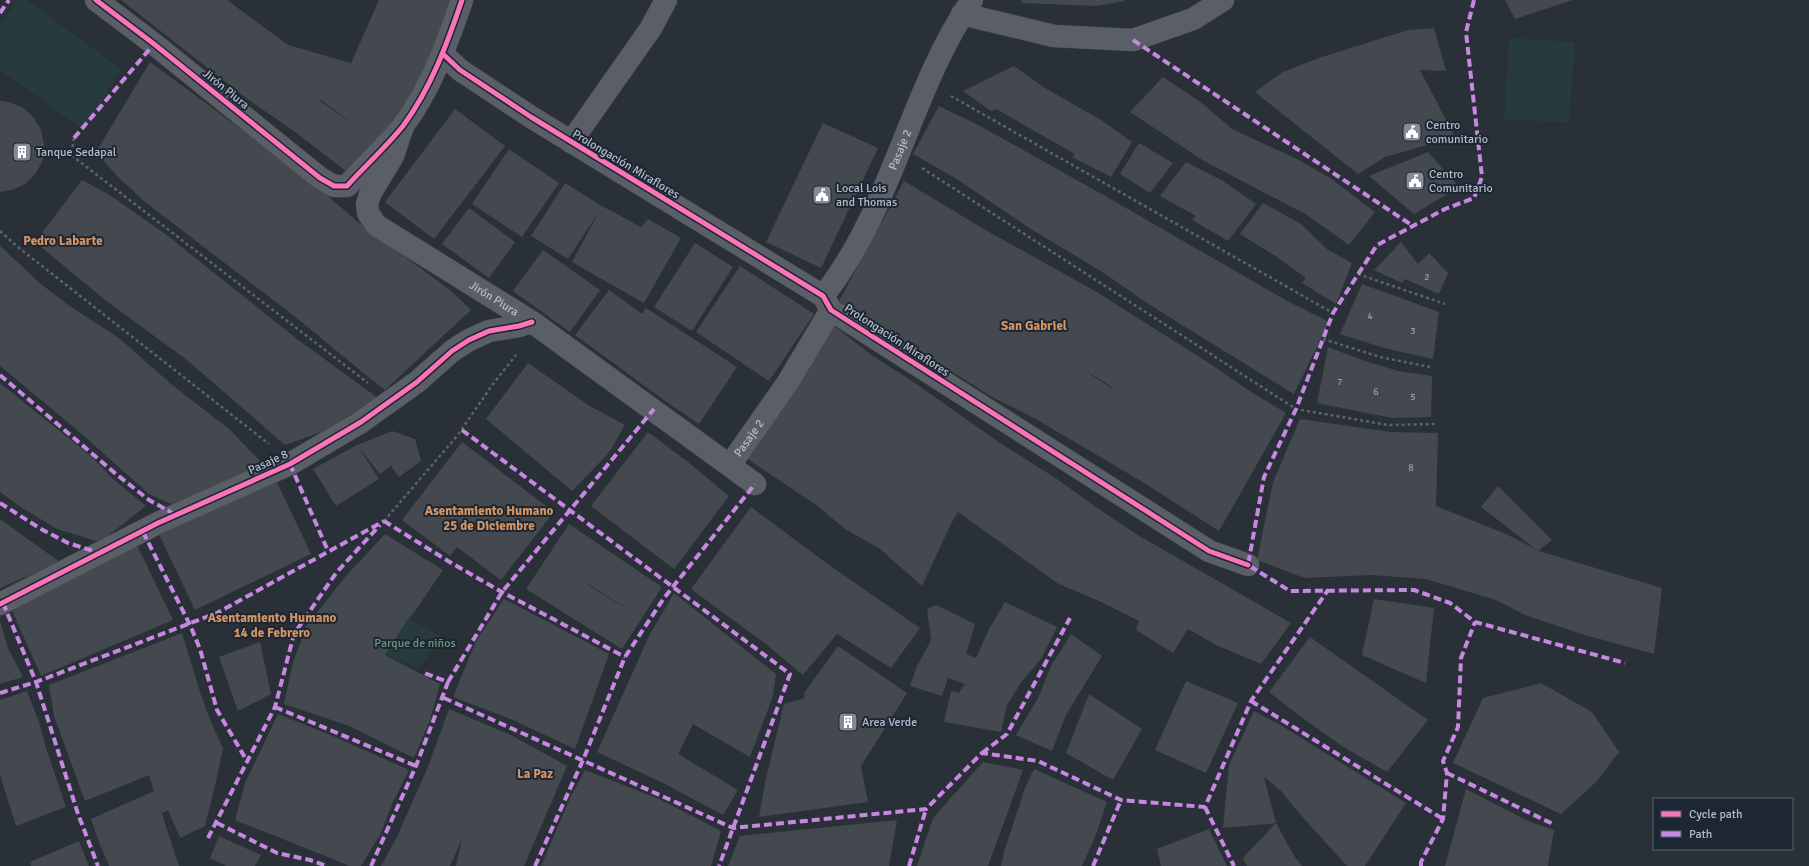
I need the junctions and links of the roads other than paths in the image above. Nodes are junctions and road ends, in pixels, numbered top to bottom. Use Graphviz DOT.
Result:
graph roads {
  1 [pos="96,0"];
  2 [pos="462,0"];
  3 [pos="666,0"];
  4 [pos="1223,0"];
  5 [pos="967,7"];
  6 [pos="443,54"];
  7 [pos="403,126"];
  8 [pos="571,142"];
  9 [pos="827,303"];
  10 [pos="535,324"];
  11 [pos="730,465"];
  12 [pos="756,484"];
  13 [pos="1248,565"];
  14 [pos="0,604"];
  1 -- 7 [label="street, Jirón Piura"];
  2 -- 6 [label="street"];
  3 -- 8 [label="street"];
  4 -- 5 [label="street"];
  5 -- 9 [label="street, Pasaje 2"];
  6 -- 7 [label="street"];
  6 -- 8 [label="street, Prolongación Miraflores"];
  7 -- 10 [label="street, Jirón Piura"];
  8 -- 9 [label="street, Prolongación Miraflores"];
  9 -- 11 [label="street, Pasaje 2"];
  9 -- 13 [label="street, Prolongación Miraflores"];
  10 -- 11 [label="street, Jirón Piura"];
  10 -- 14 [label="street, Pasaje 8"];
  11 -- 12 [label="street, Jirón Piura"];
}
